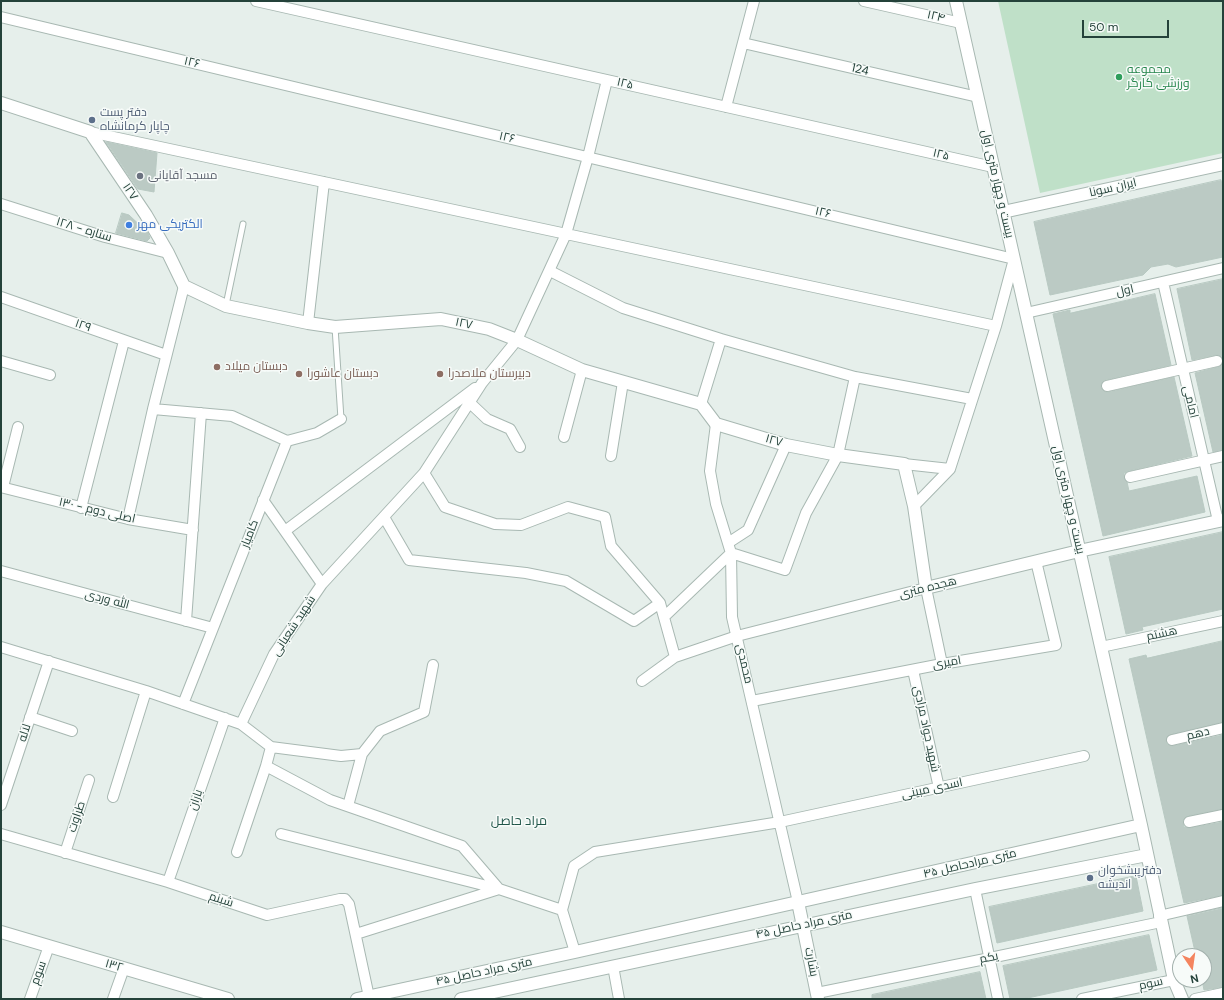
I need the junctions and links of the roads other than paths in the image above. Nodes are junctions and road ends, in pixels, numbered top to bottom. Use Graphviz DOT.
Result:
graph roads {
  1 [pos="256,1"];
  2 [pos="754,1"];
  3 [pos="864,1"];
  4 [pos="956,1"];
  5 [pos="1,17"];
  6 [pos="961,23"];
  7 [pos="743,43"];
  8 [pos="607,80"];
  9 [pos="978,97"];
  10 [pos="1,103"];
  11 [pos="726,107"];
  12 [pos="90,132"];
  13 [pos="588,157"];
  14 [pos="1223,164"];
  15 [pos="993,167"];
  16 [pos="324,182"];
  17 [pos="1,204"];
  18 [pos="1003,212"];
  19 [pos="243,224"];
  20 [pos="566,234"];
  21 [pos="168,253"];
  22 [pos="1014,259"];
  23 [pos="1223,268"];
  24 [pos="550,270"];
  25 [pos="1163,282"];
  26 [pos="184,286"];
  27 [pos="1,297"];
  28 [pos="226,306"];
  29 [pos="1026,314"];
  30 [pos="308,323"];
  31 [pos="996,326"];
  32 [pos="335,327"];
  33 [pos="721,339"];
  34 [pos="516,340"];
  35 [pos="124,341"];
  36 [pos="166,355"];
  37 [pos="1,361"];
  38 [pos="1217,361"];
  39 [pos="1183,369"];
  40 [pos="582,370"];
  41 [pos="50,376"];
  42 [pos="855,376"];
  43 [pos="623,382"];
  44 [pos="482,383"];
  45 [pos="1107,386"];
  46 [pos="972,399"];
  47 [pos="469,402"];
  48 [pos="701,404"];
  49 [pos="153,409"];
  50 [pos="201,413"];
  51 [pos="341,419"];
  52 [pos="716,424"];
  53 [pos="18,427"];
  54 [pos="564,437"];
  55 [pos="287,441"];
  56 [pos="786,445"];
  57 [pos="520,447"];
  58 [pos="838,455"];
  59 [pos="611,456"];
  60 [pos="1223,456"];
  61 [pos="1204,460"];
  62 [pos="904,464"];
  63 [pos="950,469"];
  64 [pos="424,473"];
  65 [pos="1130,477"];
  66 [pos="2,487"];
  67 [pos="263,500"];
  68 [pos="914,506"];
  69 [pos="81,508"];
  70 [pos="384,517"];
  71 [pos="128,519"];
  72 [pos="1220,521"];
  73 [pos="193,530"];
  74 [pos="285,531"];
  75 [pos="729,548"];
  76 [pos="1079,551"];
  77 [pos="1036,561"];
  78 [pos="1,571"];
  79 [pos="322,584"];
  80 [pos="926,588"];
  81 [pos="660,603"];
  82 [pos="664,617"];
  83 [pos="186,621"];
  84 [pos="1223,622"];
  85 [pos="213,628"];
  86 [pos="737,636"];
  87 [pos="1,647"];
  88 [pos="1101,647"];
  89 [pos="675,657"];
  90 [pos="49,661"];
  91 [pos="942,664"];
  92 [pos="433,665"];
  93 [pos="913,670"];
  94 [pos="642,681"];
  95 [pos="146,691"];
  96 [pos="752,701"];
  97 [pos="183,704"];
  98 [pos="30,717"];
  99 [pos="225,718"];
  100 [pos="241,724"];
  101 [pos="1223,728"];
  102 [pos="72,731"];
  103 [pos="1172,740"];
  104 [pos="271,747"];
  105 [pos="362,754"];
  106 [pos="1084,756"];
  107 [pos="266,766"];
  108 [pos="89,780"];
  109 [pos="939,788"];
  110 [pos="113,797"];
  111 [pos="1,805"];
  112 [pos="348,806"];
  113 [pos="1223,815"];
  114 [pos="780,822"];
  115 [pos="1189,822"];
  116 [pos="1141,826"];
  117 [pos="1,834"];
  118 [pos="282,834"];
  119 [pos="237,852"];
  120 [pos="65,853"];
  121 [pos="1147,855"];
  122 [pos="168,882"];
  123 [pos="499,889"];
  124 [pos="975,889"];
  125 [pos="1223,901"];
  126 [pos="798,902"];
  127 [pos="562,910"];
  128 [pos="1160,919"];
  129 [pos="804,925"];
  130 [pos="1,932"];
  131 [pos="356,934"];
  132 [pos="48,946"];
  133 [pos="575,952"];
  134 [pos="990,958"];
  135 [pos="613,966"];
  136 [pos="124,968"];
  137 [pos="1172,971"];
  138 [pos="1172,980"];
  139 [pos="1177,988"];
  140 [pos="1223,993"];
  141 [pos="818,996"];
  142 [pos="363,998"];
  143 [pos="30,999"];
  144 [pos="114,999"];
  145 [pos="228,999"];
  146 [pos="461,999"];
  147 [pos="619,999"];
  148 [pos="998,999"];
  149 [pos="1082,999"];
  150 [pos="1182,999"];
  151 [pos="1195,999"];
  1 -- 8 [label="street, ۱۲۵"];
  2 -- 7 [label="street"];
  3 -- 6 [label="street, ۱۲۴"];
  4 -- 6 [label="street, بیست و چهار متری اول"];
  5 -- 13 [label="street, ۱۲۶"];
  6 -- 9 [label="street, بیست و چهار متری اول"];
  7 -- 9 [label="street, 124"];
  7 -- 11 [label="street"];
  8 -- 11 [label="street, ۱۲۵"];
  8 -- 13 [label="street, شهید شعبانی"];
  9 -- 15 [label="street, بیست و چهار متری اول"];
  10 -- 12 [label="street"];
  11 -- 15 [label="street, ۱۲۵"];
  12 -- 16 [label="street"];
  12 -- 21 [label="street, ۱۲۷"];
  13 -- 20 [label="street, شهید شعبانی"];
  13 -- 22 [label="street, ۱۲۶"];
  14 -- 18 [label="street, ایران سونا"];
  15 -- 18 [label="street, بیست و چهار متری اول"];
  16 -- 20 [label="street"];
  16 -- 30 [label="street"];
  17 -- 21 [label="street, ۱۲۸ - ستاره"];
  18 -- 22 [label="street, بیست و چهار متری اول"];
  19 -- 28 [label="lane"];
  20 -- 24 [label="street, شهید شعبانی"];
  20 -- 31 [label="street"];
  21 -- 26 [label="street, ۱۲۷"];
  22 -- 29 [label="street, بیست و چهار متری اول"];
  22 -- 31 [label="street"];
  23 -- 25 [label="street, اول"];
  24 -- 33 [label="street"];
  24 -- 34 [label="street, شهید شعبانی"];
  25 -- 29 [label="street, اول"];
  25 -- 39 [label="street, امامی"];
  26 -- 28 [label="street, ۱۲۷"];
  26 -- 36 [label="street"];
  27 -- 35 [label="street, ۱۲۹"];
  28 -- 30 [label="street, ۱۲۷"];
  29 -- 76 [label="street, بیست و چهار متری اول"];
  30 -- 32 [label="street, ۱۲۷"];
  31 -- 46 [label="street"];
  32 -- 34 [label="street, ۱۲۷"];
  32 -- 51 [label="lane"];
  33 -- 42 [label="street"];
  33 -- 48 [label="street"];
  34 -- 40 [label="street, ۱۲۷"];
  34 -- 44 [label="street, شهید شعبانی"];
  35 -- 36 [label="street, ۱۲۹"];
  35 -- 69 [label="street"];
  36 -- 49 [label="street"];
  37 -- 41 [label="street"];
  38 -- 39 [label="street"];
  39 -- 45 [label="street"];
  39 -- 61 [label="street, امامی"];
  40 -- 43 [label="street, ۱۲۷"];
  40 -- 54 [label="street"];
  42 -- 46 [label="street"];
  42 -- 58 [label="street"];
  43 -- 48 [label="street, ۱۲۷"];
  43 -- 59 [label="street"];
  44 -- 47 [label="street, شهید شعبانی"];
  44 -- 74 [label="street"];
  46 -- 63 [label="street"];
  47 -- 57 [label="street"];
  47 -- 64 [label="street, شهید شعبانی"];
  48 -- 52 [label="street"];
  49 -- 50 [label="street"];
  49 -- 71 [label="street"];
  50 -- 55 [label="street"];
  50 -- 73 [label="street"];
  51 -- 55 [label="street"];
  52 -- 56 [label="street, ۱۲۷"];
  52 -- 75 [label="street, محمدی"];
  53 -- 66 [label="street"];
  55 -- 67 [label="street, کامیار"];
  56 -- 58 [label="street, ۱۲۷"];
  56 -- 75 [label="street"];
  58 -- 62 [label="street, ۱۲۷"];
  58 -- 75 [label="street"];
  60 -- 61 [label="street"];
  61 -- 65 [label="street"];
  61 -- 72 [label="street, امامی"];
  62 -- 63 [label="street"];
  62 -- 68 [label="street"];
  63 -- 68 [label="street"];
  64 -- 70 [label="street, شهید شعبانی"];
  64 -- 81 [label="street"];
  66 -- 69 [label="street, اصلی دوم - ۱۳۰"];
  67 -- 74 [label="street"];
  67 -- 85 [label="street, کامیار"];
  68 -- 80 [label="street"];
  69 -- 71 [label="street, اصلی دوم - ۱۳۰"];
  70 -- 79 [label="street, شهید شعبانی"];
  70 -- 81 [label="street"];
  71 -- 73 [label="street, اصلی دوم - ۱۳۰"];
  72 -- 76 [label="street, هجده متری"];
  73 -- 83 [label="street"];
  74 -- 79 [label="street"];
  75 -- 82 [label="street"];
  75 -- 86 [label="street, محمدی"];
  76 -- 77 [label="street, هجده متری"];
  76 -- 88 [label="street, بیست و چهار متری اول"];
  77 -- 80 [label="street, هجده متری"];
  77 -- 91 [label="street, امیری"];
  78 -- 83 [label="street, الله وردی"];
  79 -- 100 [label="street, شهید شعبانی"];
  80 -- 86 [label="street, هجده متری"];
  80 -- 91 [label="street"];
  81 -- 82 [label="street"];
  82 -- 89 [label="street"];
  83 -- 85 [label="street, الله وردی"];
  84 -- 88 [label="street, هشتم"];
  85 -- 97 [label="street, کامیار"];
  86 -- 89 [label="street, هجده متری"];
  86 -- 96 [label="street, محمدی"];
  87 -- 90 [label="street"];
  88 -- 116 [label="street, بیست و چهار متری اول"];
  89 -- 94 [label="street, هجده متری"];
  90 -- 95 [label="street"];
  90 -- 98 [label="street, لاله"];
  91 -- 93 [label="street, امیری"];
  92 -- 105 [label="street"];
  93 -- 96 [label="street, امیری"];
  93 -- 109 [label="street, شهید جواد مرادی"];
  95 -- 97 [label="street"];
  95 -- 110 [label="street"];
  96 -- 114 [label="street, محمدی"];
  97 -- 99 [label="street"];
  98 -- 102 [label="street"];
  98 -- 111 [label="street, لاله"];
  99 -- 100 [label="street"];
  99 -- 122 [label="street, باران"];
  100 -- 104 [label="street"];
  101 -- 103 [label="street, دهم"];
  104 -- 105 [label="street"];
  104 -- 107 [label="street"];
  105 -- 112 [label="street"];
  106 -- 109 [label="street, اسدی مبینی"];
  107 -- 112 [label="street"];
  107 -- 119 [label="street"];
  108 -- 120 [label="street, طراوت"];
  109 -- 114 [label="street, اسدی مبینی"];
  112 -- 123 [label="street"];
  113 -- 115 [label="street"];
  114 -- 126 [label="street, محمدی"];
  114 -- 127 [label="street, اسدی مبینی"];
  116 -- 121 [label="street, بیست و چهار متری اول"];
  116 -- 126 [label="street, ۴۵ متری مرادحاصل"];
  117 -- 120 [label="street, شبنم"];
  118 -- 123 [label="street"];
  120 -- 122 [label="street, شبنم"];
  121 -- 124 [label="street, ۴۵ متری مراد حاصل"];
  121 -- 128 [label="street, بیست و چهار متری اول"];
  122 -- 131 [label="street, شبنم"];
  123 -- 127 [label="street"];
  123 -- 131 [label="street"];
  124 -- 129 [label="street, ۴۵ متری مراد حاصل"];
  124 -- 134 [label="street"];
  125 -- 128 [label="street, یکم"];
  126 -- 129 [label="street, بشارت"];
  126 -- 133 [label="street, ۴۵ متری مراد حاصل"];
  127 -- 133 [label="street"];
  128 -- 134 [label="street, یکم"];
  128 -- 137 [label="street, بیست و چهار متری اول"];
  129 -- 135 [label="street, ۴۵ متری مراد حاصل"];
  129 -- 141 [label="street, بشارت"];
  130 -- 132 [label="street, ۱۳۲"];
  131 -- 142 [label="street, شبنم"];
  132 -- 136 [label="street, ۱۳۲"];
  132 -- 143 [label="street, سوم"];
  133 -- 142 [label="street, ۴۵ متری مراد حاصل"];
  134 -- 141 [label="street, یکم"];
  134 -- 148 [label="street"];
  135 -- 146 [label="street, ۴۵ متری مراد حاصل"];
  135 -- 147 [label="street"];
  136 -- 144 [label="street"];
  136 -- 145 [label="street, ۱۳۲"];
  138 -- 149 [label="street, سوم"];
  139 -- 150 [label="street, بیست و چهار متری اول"];
  140 -- 151 [label="street"];
}
